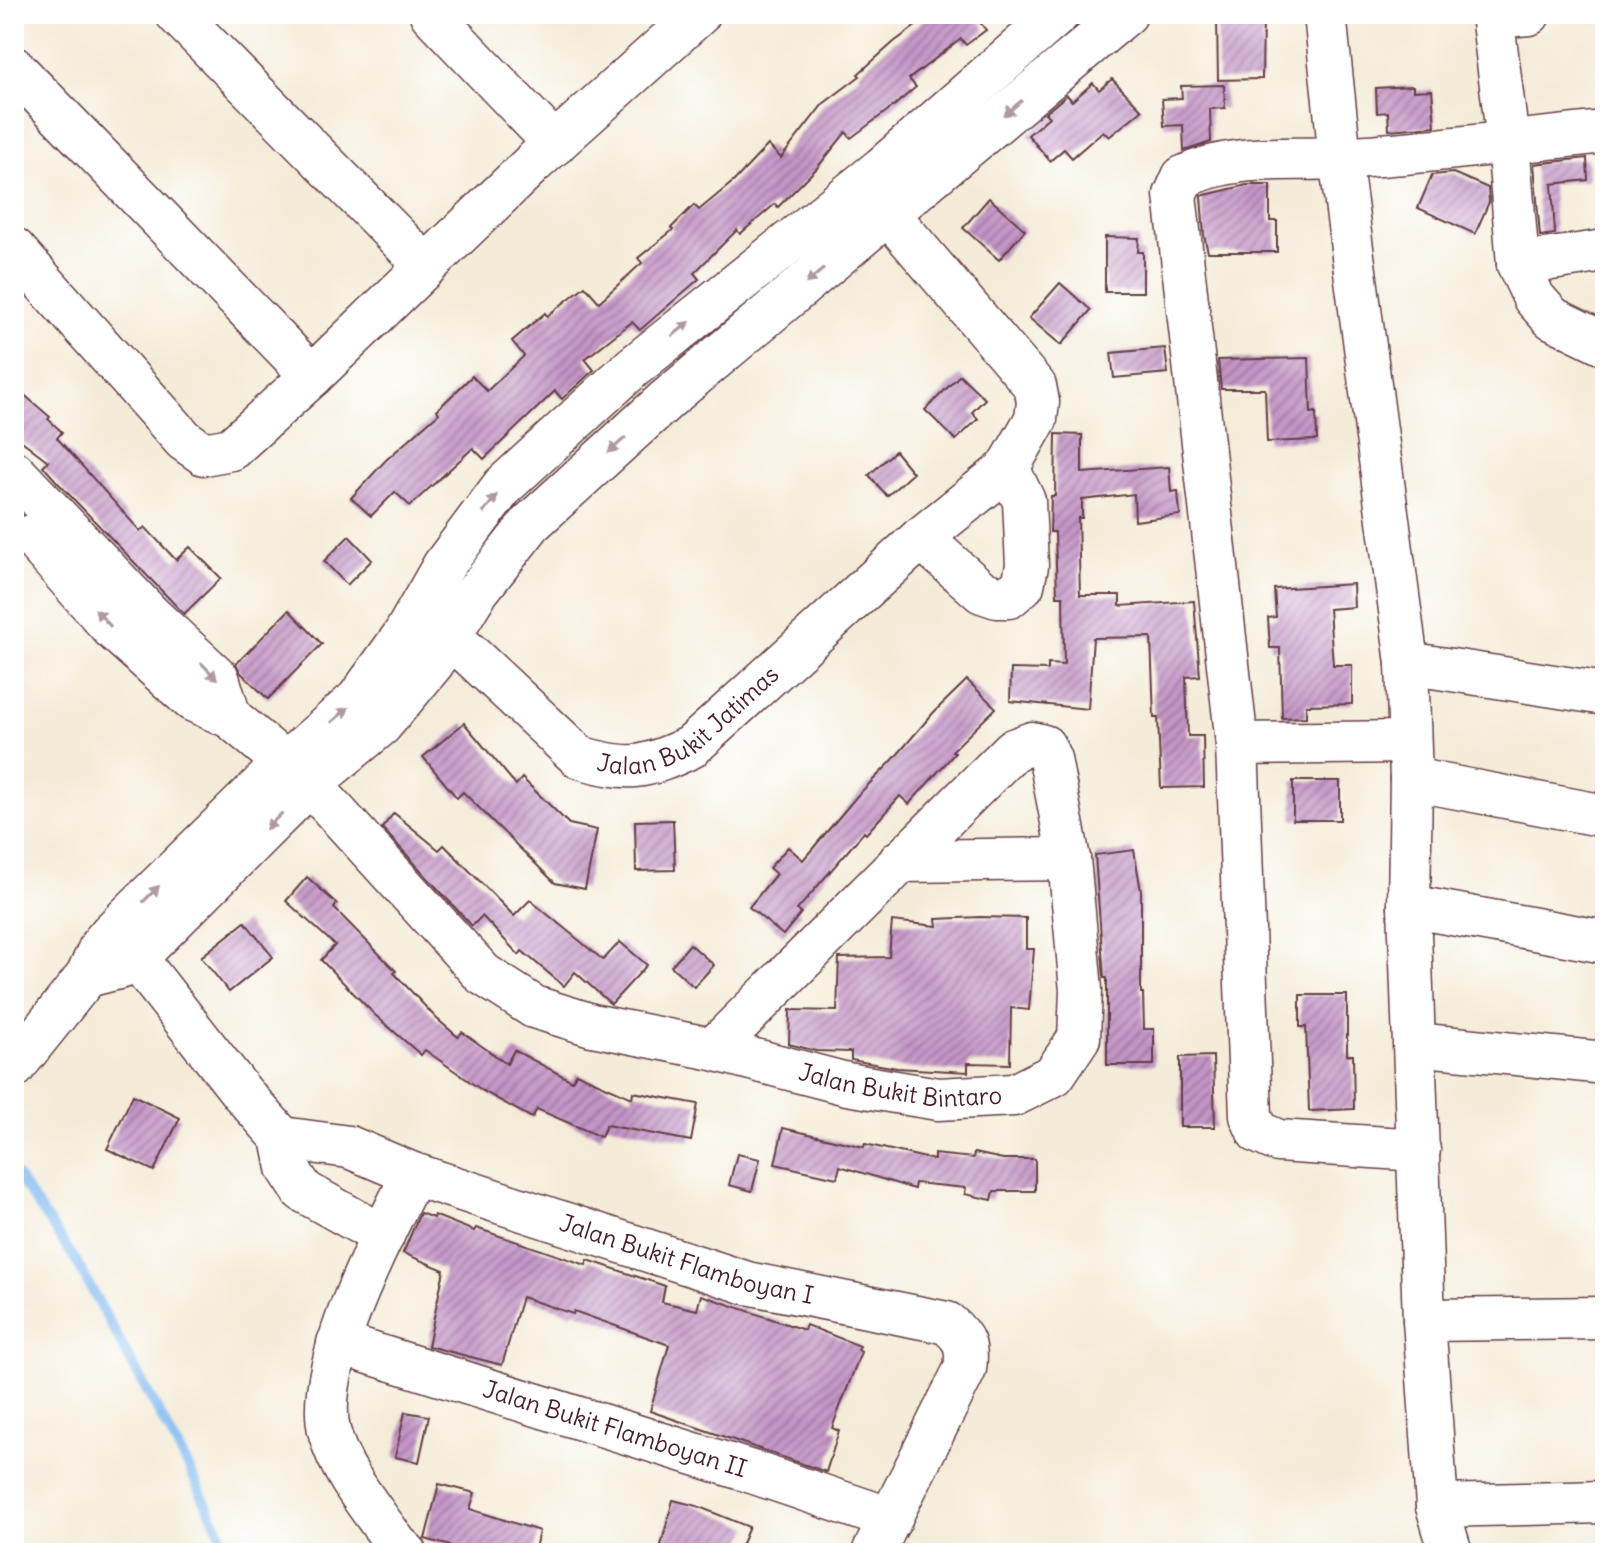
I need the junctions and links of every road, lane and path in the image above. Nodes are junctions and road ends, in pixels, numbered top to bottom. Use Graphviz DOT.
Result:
graph roads {
  1 [pos="177,14"];
  2 [pos="431,14"];
  3 [pos="699,14"];
  4 [pos="1126,14"];
  5 [pos="1325,14"];
  6 [pos="1504,15"];
  7 [pos="1052,19"];
  8 [pos="1072,57"];
  9 [pos="14,68"];
  10 [pos="1605,132"];
  11 [pos="1508,142"];
  12 [pos="555,144"];
  13 [pos="1340,158"];
  14 [pos="889,215"];
  15 [pos="14,249"];
  16 [pos="1605,251"];
  17 [pos="1518,264"];
  18 [pos="425,265"];
  19 [pos="1605,344"];
  20 [pos="632,368"];
  21 [pos="312,376"];
  22 [pos="666,400"];
  23 [pos="1008,468"];
  24 [pos="14,472"];
  25 [pos="34,534"];
  26 [pos="921,538"];
  27 [pos="448,634"];
  28 [pos="1407,663"];
  29 [pos="1605,694"];
  30 [pos="1237,744"];
  31 [pos="1409,760"];
  32 [pos="309,785"];
  33 [pos="1605,816"];
  34 [pos="1069,859"];
  35 [pos="900,861"];
  36 [pos="1409,906"];
  37 [pos="1605,942"];
  38 [pos="123,946"];
  39 [pos="1415,1044"];
  40 [pos="713,1049"];
  41 [pos="1605,1063"];
  42 [pos="15,1064"];
  43 [pos="282,1138"];
  44 [pos="1419,1150"];
  45 [pos="413,1174"];
  46 [pos="383,1236"];
  47 [pos="1605,1318"];
  48 [pos="1424,1320"];
  49 [pos="338,1343"];
  50 [pos="1605,1502"];
  51 [pos="1437,1506"];
  52 [pos="882,1536"];
  53 [pos="406,1553"];
  54 [pos="1451,1553"];
  1 -- 18 [label="street"];
  2 -- 12 [label="street"];
  3 -- 12 [label="street"];
  4 -- 8 [label="street"];
  5 -- 13 [label="street"];
  6 -- 11 [label="street"];
  7 -- 8 [label="street"];
  20 -- 7 [label="street, one-way"];
  8 -- 14 [label="street, one-way"];
  9 -- 21 [label="street"];
  10 -- 11 [label="street"];
  11 -- 13 [label="street"];
  11 -- 17 [label="street"];
  12 -- 18 [label="street"];
  13 -- 28 [label="street"];
  13 -- 30 [label="street"];
  14 -- 22 [label="street, one-way"];
  14 -- 23 [label="street, Jalan Bukit Jatimas"];
  15 -- 21 [label="street"];
  16 -- 17 [label="street"];
  17 -- 19 [label="street"];
  18 -- 21 [label="street"];
  20 -- 22 [label="street"];
  32 -- 20 [label="street, one-way"];
  22 -- 27 [label="street, one-way"];
  23 -- 26 [label="street, Jalan Bukit Jatimas"];
  23 -- 26 [label="street"];
  24 -- 25 [label="street"];
  25 -- 32 [label="street, Jalan Bukit Bintaro"];
  26 -- 27 [label="street, Jalan Bukit Jatimas"];
  27 -- 32 [label="street"];
  28 -- 29 [label="street"];
  28 -- 31 [label="street"];
  30 -- 31 [label="street"];
  30 -- 44 [label="street"];
  31 -- 33 [label="street"];
  31 -- 36 [label="street"];
  32 -- 38 [label="street"];
  32 -- 40 [label="street, Jalan Bukit Bintaro"];
  34 -- 35 [label="street"];
  34 -- 35 [label="street, Jalan Bukit Bintaro"];
  34 -- 40 [label="street, Jalan Bukit Bintaro"];
  35 -- 40 [label="street, Jalan Bukit Bintaro"];
  36 -- 37 [label="street"];
  36 -- 39 [label="street"];
  38 -- 42 [label="street"];
  38 -- 43 [label="street"];
  39 -- 41 [label="street"];
  39 -- 44 [label="street"];
  43 -- 45 [label="street, Jalan Bukit Flamboyan I"];
  43 -- 46 [label="street"];
  44 -- 48 [label="street"];
  45 -- 46 [label="street"];
  45 -- 52 [label="street, Jalan Bukit Flamboyan I"];
  46 -- 49 [label="street"];
  47 -- 48 [label="street"];
  48 -- 51 [label="street"];
  49 -- 52 [label="street, Jalan Bukit Flamboyan II"];
  49 -- 53 [label="street"];
  50 -- 51 [label="street"];
  51 -- 54 [label="street"];
}
